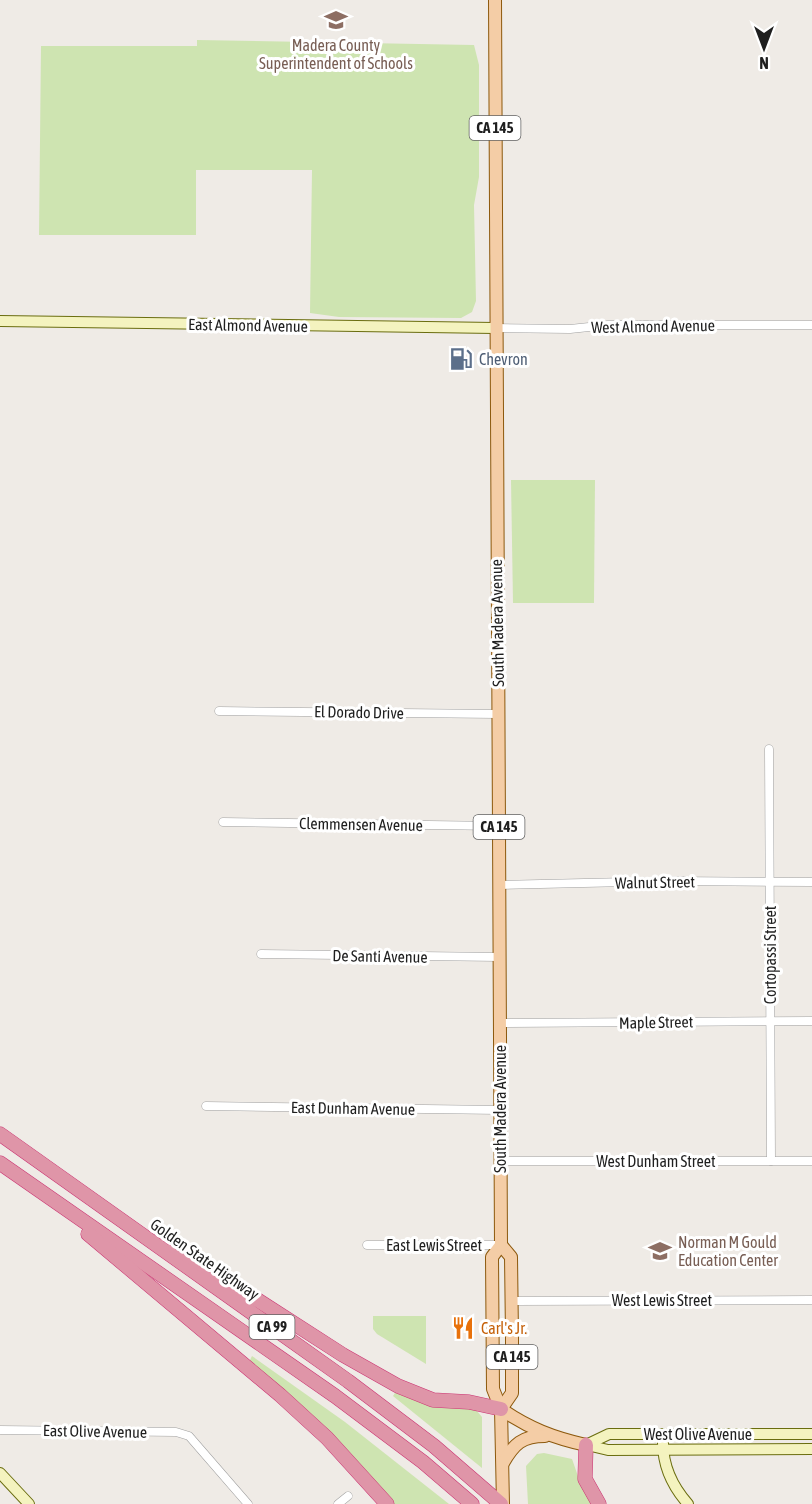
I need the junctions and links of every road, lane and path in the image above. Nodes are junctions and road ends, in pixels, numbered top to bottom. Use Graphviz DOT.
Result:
graph roads {
  1 [pos="495,0"];
  2 [pos="0,321"];
  3 [pos="812,325"];
  4 [pos="495,328"];
  5 [pos="219,711"];
  6 [pos="498,714"];
  7 [pos="769,748"];
  8 [pos="223,822"];
  9 [pos="499,826"];
  10 [pos="769,881"];
  11 [pos="812,882"];
  12 [pos="499,885"];
  13 [pos="261,954"];
  14 [pos="499,957"];
  15 [pos="770,1021"];
  16 [pos="812,1021"];
  17 [pos="500,1023"];
  18 [pos="206,1106"];
  19 [pos="500,1110"];
  20 [pos="0,1134"];
  21 [pos="35,1158"];
  22 [pos="500,1161"];
  23 [pos="771,1161"];
  24 [pos="812,1161"];
  25 [pos="0,1163"];
  26 [pos="20,1176"];
  27 [pos="367,1245"];
  28 [pos="501,1245"];
  29 [pos="812,1300"];
  30 [pos="512,1301"];
  31 [pos="501,1409"];
  32 [pos="0,1430"];
  33 [pos="663,1434"];
  34 [pos="812,1434"];
  35 [pos="550,1436"];
  36 [pos="586,1445"];
  37 [pos="812,1449"];
  38 [pos="663,1450"];
  39 [pos="502,1464"];
  40 [pos="0,1473"];
  41 [pos="348,1496"];
  42 [pos="29,1504"];
  43 [pos="248,1504"];
  44 [pos="338,1504"];
  45 [pos="387,1504"];
  46 [pos="472,1504"];
  47 [pos="502,1504"];
  48 [pos="599,1504"];
  49 [pos="688,1504"];
  1 -- 4 [label="main road, South Madera Avenue / CA 145"];
  2 -- 4 [label="main road, East Almond Avenue"];
  3 -- 4 [label="street, West Almond Avenue"];
  4 -- 6 [label="main road, South Madera Avenue / CA 145"];
  5 -- 6 [label="street, El Dorado Drive"];
  6 -- 9 [label="main road, South Madera Avenue / CA 145"];
  7 -- 10 [label="street, Cortopassi Street"];
  8 -- 9 [label="street, Clemmensen Avenue"];
  9 -- 12 [label="main road, South Madera Avenue / CA 145"];
  10 -- 11 [label="street, Walnut Street"];
  10 -- 12 [label="street, Walnut Street"];
  10 -- 15 [label="street, Cortopassi Street"];
  12 -- 14 [label="main road, South Madera Avenue / CA 145"];
  13 -- 14 [label="street, De Santi Avenue"];
  14 -- 17 [label="main road, South Madera Avenue / CA 145"];
  15 -- 16 [label="street, Maple Street"];
  15 -- 17 [label="street, Maple Street"];
  15 -- 23 [label="street, Cortopassi Street"];
  17 -- 19 [label="main road, South Madera Avenue / CA 145"];
  18 -- 19 [label="street, East Dunham Avenue"];
  19 -- 22 [label="main road, South Madera Avenue / CA 145"];
  20 -- 21 [label="highway, Golden State Highway / CA 99"];
  21 -- 31 [label="highway"];
  21 -- 47 [label="highway, Golden State Highway / CA 99"];
  22 -- 23 [label="street, West Dunham Street"];
  22 -- 28 [label="main road, South Madera Avenue / CA 145"];
  23 -- 24 [label="street, West Dunham Street"];
  25 -- 26 [label="highway, CA 99"];
  26 -- 45 [label="highway"];
  26 -- 46 [label="highway, CA 99"];
  27 -- 28 [label="street, East Lewis Street"];
  28 -- 30 [label="main road, South Madera Avenue / CA 145"];
  28 -- 31 [label="main road, South Madera Avenue / CA 145"];
  29 -- 30 [label="street, West Lewis Street"];
  30 -- 31 [label="main road, South Madera Avenue / CA 145"];
  31 -- 35 [label="main road, West Olive Avenue"];
  31 -- 39 [label="main road, South Madera Avenue / CA 145"];
  32 -- 43 [label="street, East Olive Avenue"];
  33 -- 34 [label="main road, West Olive Avenue"];
  33 -- 36 [label="main road, West Olive Avenue"];
  33 -- 38 [label="main road"];
  35 -- 36 [label="main road, West Olive Avenue"];
  35 -- 39 [label="main road"];
  36 -- 38 [label="main road, West Olive Avenue"];
  36 -- 48 [label="highway"];
  37 -- 38 [label="main road, West Olive Avenue"];
  38 -- 49 [label="main road"];
  39 -- 47 [label="main road, South Madera Avenue / CA 145"];
  40 -- 42 [label="main road"];
  41 -- 44 [label="street"];
}
